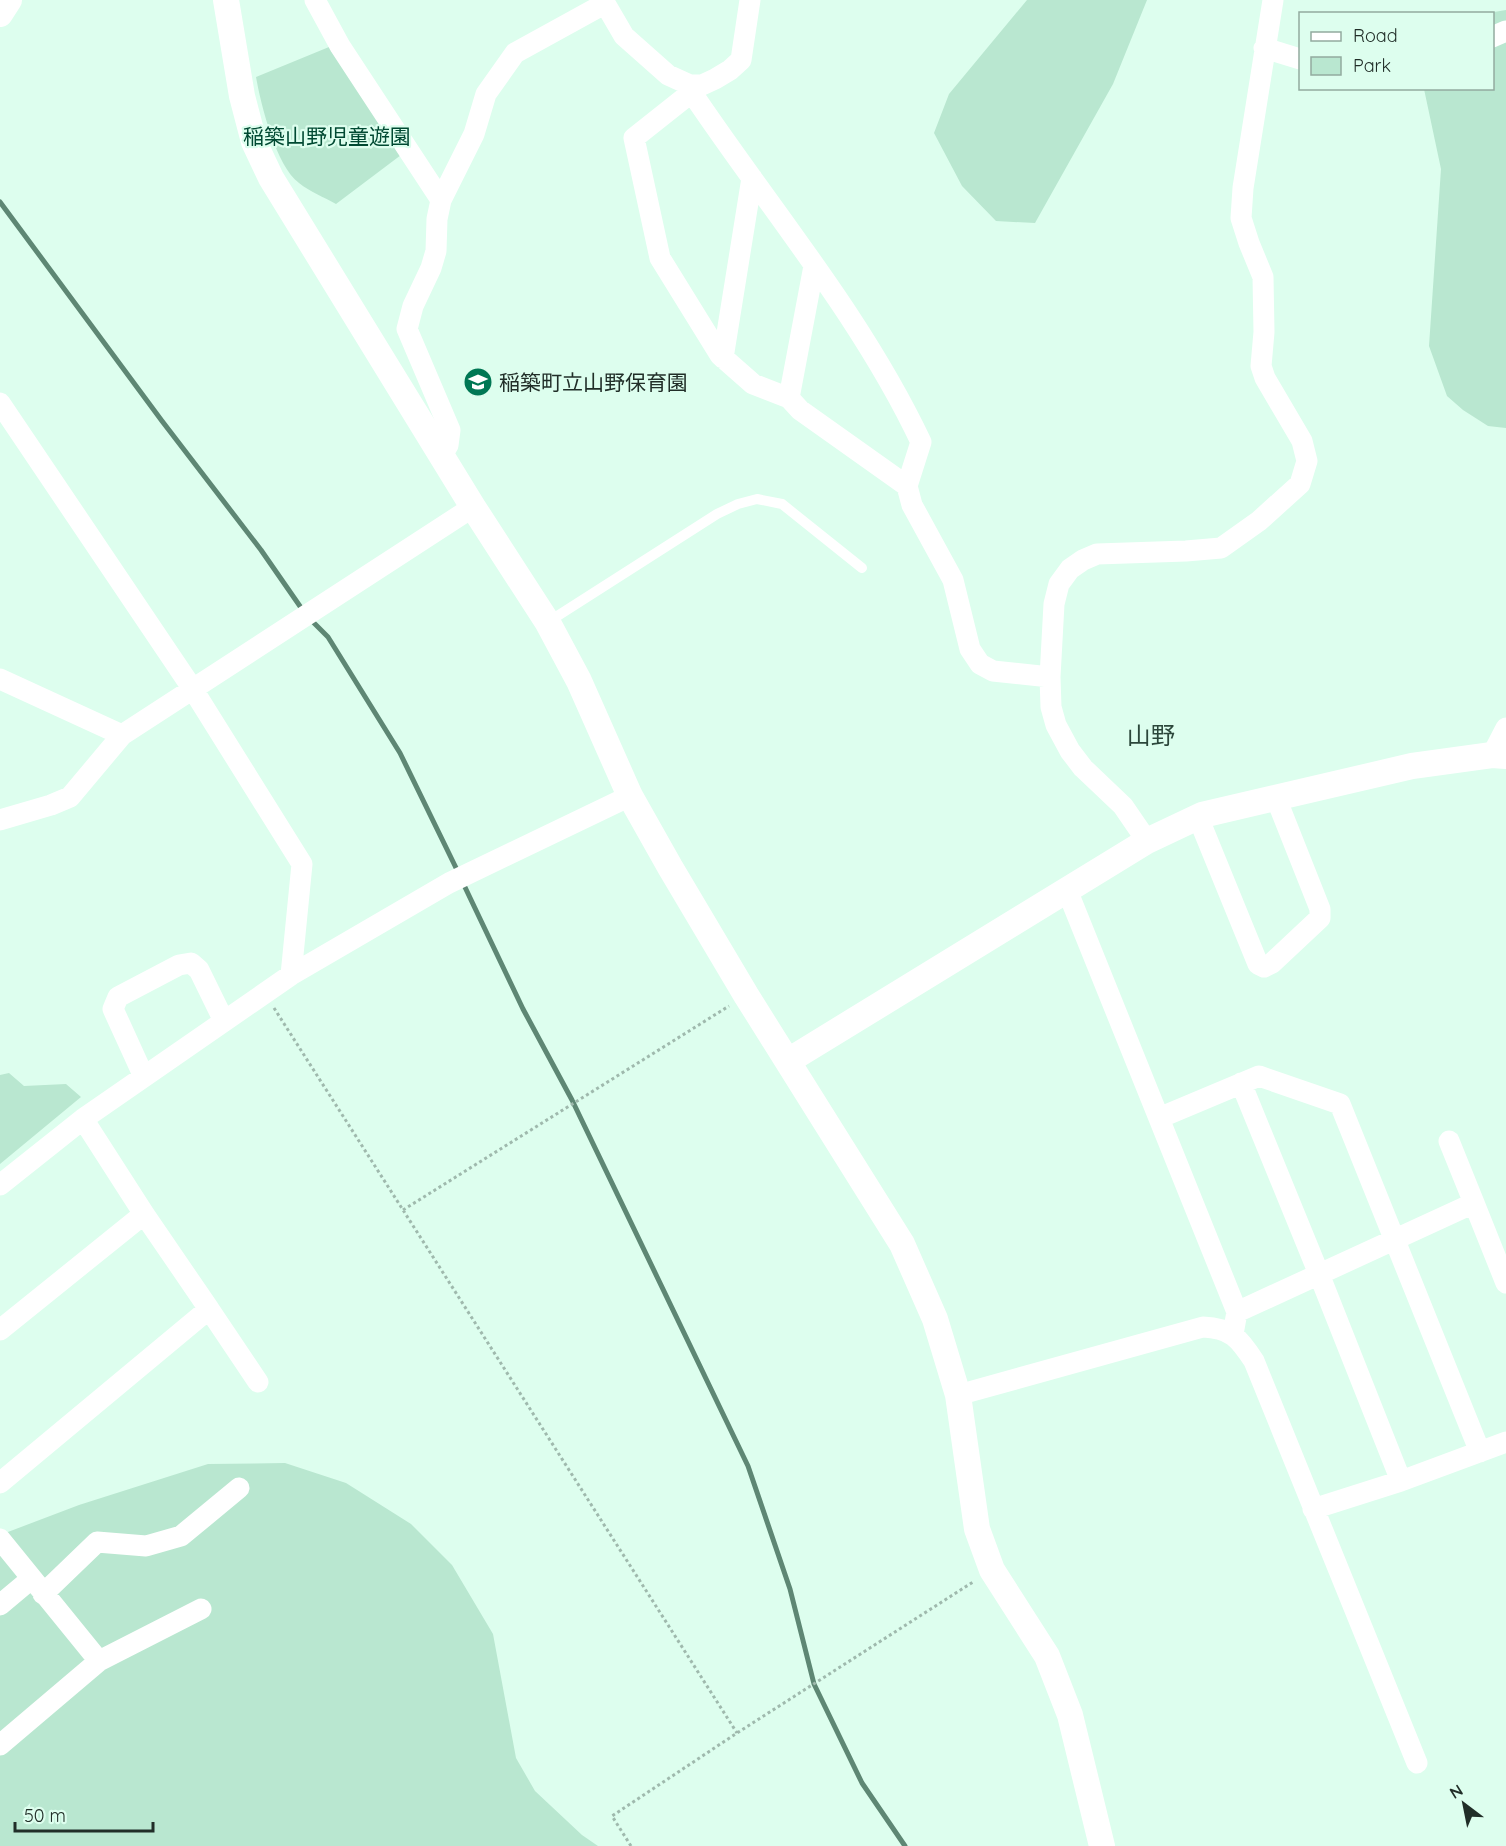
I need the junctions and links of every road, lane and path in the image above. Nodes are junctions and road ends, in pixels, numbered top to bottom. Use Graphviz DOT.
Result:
graph roads {
  1 [pos="9,0"];
  2 [pos="226,0"];
  3 [pos="315,0"];
  4 [pos="750,0"];
  5 [pos="1273,0"];
  6 [pos="604,2"];
  7 [pos="0,14"];
  8 [pos="1264,48"];
  9 [pos="1299,59"];
  10 [pos="689,88"];
  11 [pos="752,178"];
  12 [pos="441,200"];
  13 [pos="814,266"];
  14 [pos="723,358"];
  15 [pos="789,398"];
  16 [pos="0,403"];
  17 [pos="442,455"];
  18 [pos="907,486"];
  19 [pos="473,507"];
  20 [pos="862,568"];
  21 [pos="548,622"];
  22 [pos="1050,677"];
  23 [pos="0,679"];
  24 [pos="192,688"];
  25 [pos="1506,728"];
  26 [pos="122,735"];
  27 [pos="1499,756"];
  28 [pos="630,795"];
  29 [pos="1276,798"];
  30 [pos="1198,817"];
  31 [pos="0,820"];
  32 [pos="1147,841"];
  33 [pos="1067,890"];
  34 [pos="291,975"];
  35 [pos="265,993"];
  36 [pos="746,995"];
  37 [pos="224,1022"];
  38 [pos="788,1061"];
  39 [pos="144,1077"];
  40 [pos="1241,1083"];
  41 [pos="1159,1118"];
  42 [pos="83,1119"];
  43 [pos="1449,1141"];
  44 [pos="0,1185"];
  45 [pos="1474,1203"];
  46 [pos="403,1210"];
  47 [pos="144,1214"];
  48 [pos="1395,1238"];
  49 [pos="1319,1274"];
  50 [pos="1506,1283"];
  51 [pos="209,1309"];
  52 [pos="1237,1312"];
  53 [pos="0,1330"];
  54 [pos="1233,1334"];
  55 [pos="258,1382"];
  56 [pos="958,1395"];
  57 [pos="1506,1442"];
  58 [pos="1480,1452"];
  59 [pos="1401,1481"];
  60 [pos="0,1483"];
  61 [pos="239,1488"];
  62 [pos="1314,1509"];
  63 [pos="0,1539"];
  64 [pos="992,1570"];
  65 [pos="37,1587"];
  66 [pos="0,1605"];
  67 [pos="201,1609"];
  68 [pos="99,1661"];
  69 [pos="737,1732"];
  70 [pos="2,1739"];
  71 [pos="1417,1763"];
  72 [pos="631,1846"];
  73 [pos="1102,1846"];
  1 -- 7 [label="street"];
  2 -- 17 [label="street"];
  3 -- 12 [label="street"];
  4 -- 10 [label="street"];
  5 -- 8 [label="street"];
  6 -- 10 [label="street"];
  6 -- 12 [label="street"];
  8 -- 9 [label="street"];
  8 -- 22 [label="street"];
  10 -- 11 [label="street"];
  10 -- 14 [label="street"];
  11 -- 13 [label="street"];
  11 -- 14 [label="street"];
  12 -- 17 [label="street"];
  13 -- 15 [label="street"];
  13 -- 18 [label="street"];
  14 -- 15 [label="street"];
  15 -- 18 [label="street"];
  16 -- 24 [label="street"];
  17 -- 19 [label="street"];
  18 -- 22 [label="street"];
  19 -- 21 [label="street"];
  19 -- 24 [label="street"];
  20 -- 21 [label="lane"];
  21 -- 28 [label="street"];
  22 -- 32 [label="street"];
  23 -- 26 [label="street"];
  24 -- 26 [label="street"];
  24 -- 34 [label="street"];
  25 -- 27 [label="street"];
  26 -- 31 [label="street"];
  27 -- 29 [label="street"];
  28 -- 34 [label="street"];
  28 -- 36 [label="street"];
  29 -- 30 [label="street"];
  29 -- 30 [label="street"];
  30 -- 32 [label="street"];
  32 -- 33 [label="street"];
  33 -- 38 [label="street"];
  33 -- 41 [label="street"];
  34 -- 35 [label="street"];
  35 -- 37 [label="street"];
  35 -- 46 [label="path"];
  36 -- 38 [label="street"];
  36 -- 46 [label="path"];
  37 -- 39 [label="street"];
  37 -- 39 [label="street"];
  38 -- 56 [label="street"];
  39 -- 42 [label="street"];
  40 -- 41 [label="street"];
  40 -- 48 [label="street"];
  40 -- 49 [label="street"];
  41 -- 52 [label="street"];
  42 -- 44 [label="street"];
  42 -- 47 [label="street"];
  43 -- 45 [label="street"];
  45 -- 48 [label="street"];
  45 -- 50 [label="street"];
  46 -- 69 [label="path"];
  47 -- 51 [label="street"];
  47 -- 53 [label="street"];
  48 -- 49 [label="street"];
  48 -- 58 [label="street"];
  49 -- 52 [label="street"];
  49 -- 59 [label="street"];
  51 -- 55 [label="street"];
  51 -- 60 [label="street"];
  52 -- 54 [label="street"];
  54 -- 56 [label="street"];
  54 -- 62 [label="street"];
  56 -- 64 [label="street"];
  57 -- 58 [label="street"];
  58 -- 59 [label="street"];
  59 -- 62 [label="street"];
  61 -- 65 [label="street"];
  62 -- 71 [label="street"];
  63 -- 65 [label="street"];
  64 -- 69 [label="path"];
  64 -- 73 [label="street"];
  65 -- 66 [label="street"];
  65 -- 68 [label="street"];
  67 -- 68 [label="street"];
  68 -- 70 [label="street"];
  69 -- 72 [label="path"];
}
